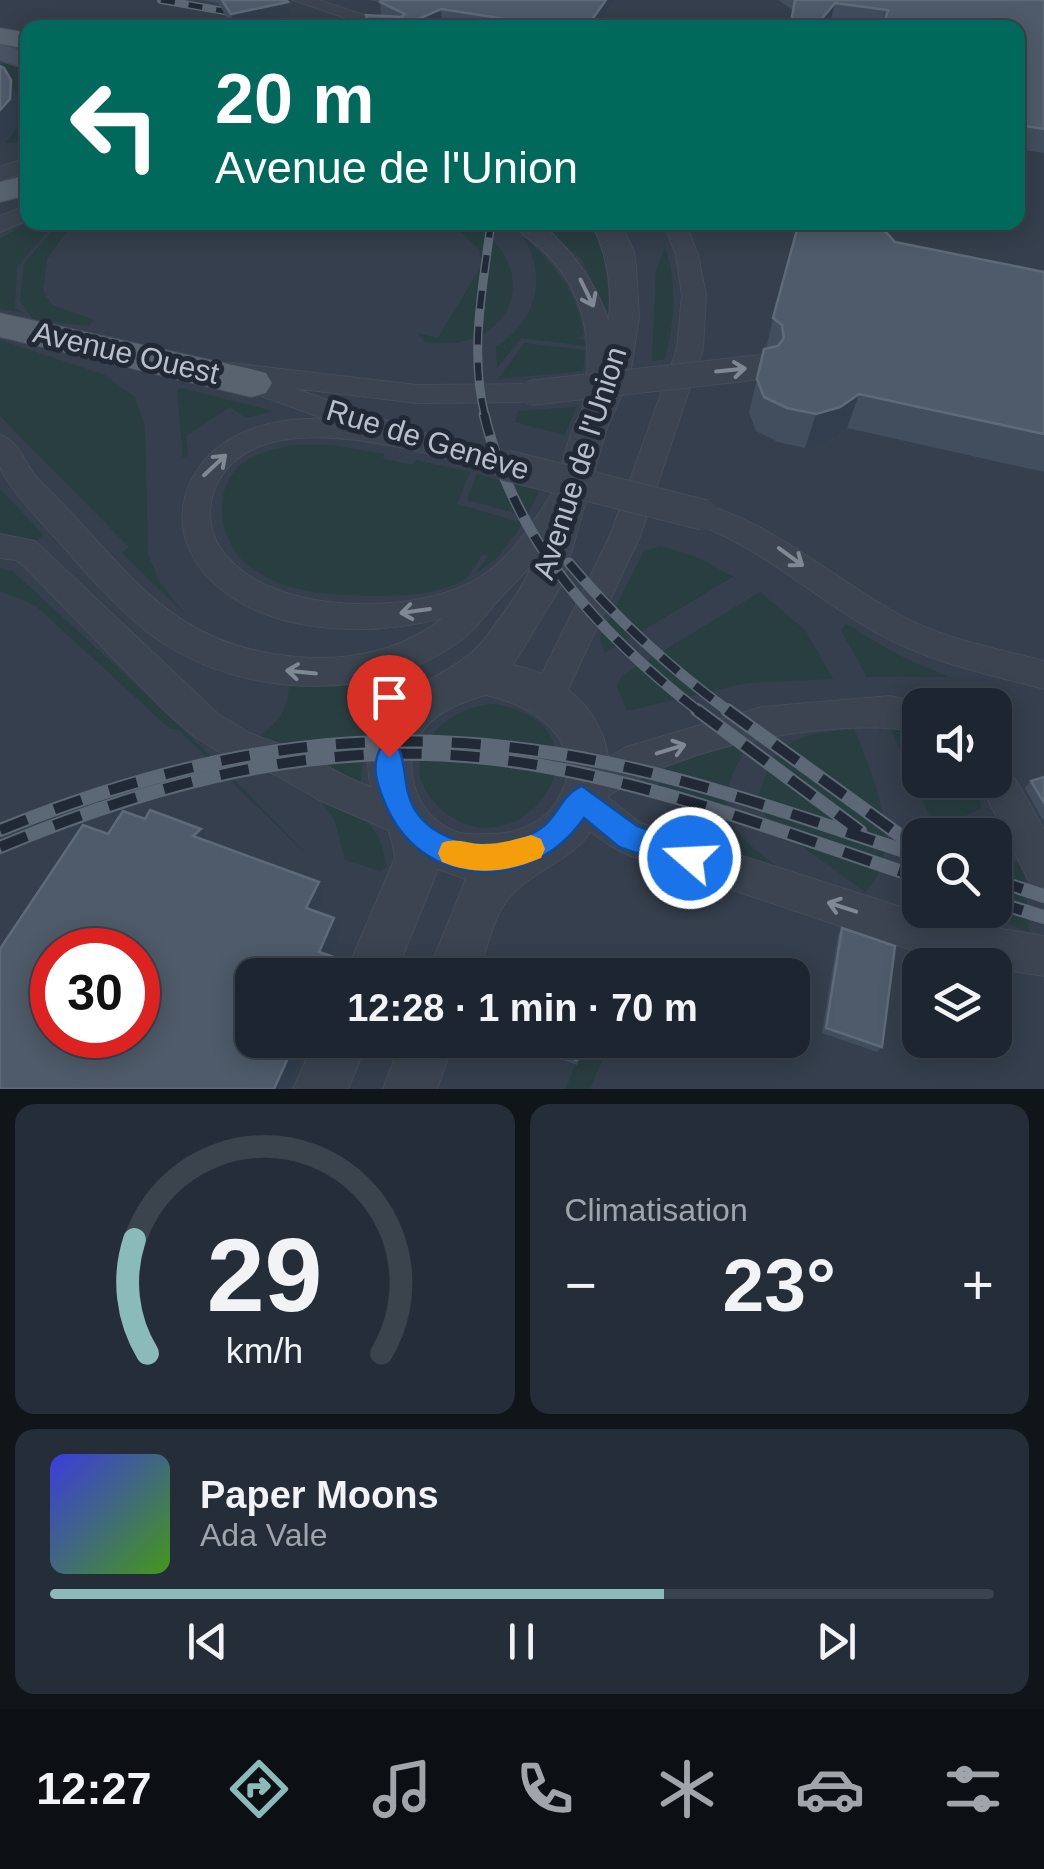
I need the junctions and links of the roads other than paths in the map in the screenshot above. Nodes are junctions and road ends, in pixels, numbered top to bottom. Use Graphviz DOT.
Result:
graph roads {
  1 [pos="301,0"];
  2 [pos="369,20"];
  3 [pos="533,230"];
  4 [pos="609,230"];
  5 [pos="676,230"];
  6 [pos="0,324"];
  7 [pos="185,365"];
  8 [pos="761,367"];
  9 [pos="251,383"];
  10 [pos="590,428"];
  11 [pos="410,439"];
  12 [pos="0,445"];
  13 [pos="568,492"];
  14 [pos="0,546"];
  15 [pos="505,576"];
  16 [pos="1044,675"];
  17 [pos="464,680"];
  18 [pos="549,694"];
  19 [pos="902,713"];
  20 [pos="583,795"];
  21 [pos="1006,798"];
  22 [pos="410,826"];
  23 [pos="536,847"];
  24 [pos="1044,872"];
  25 [pos="1044,956"];
  26 [pos="377,958"];
  27 [pos="459,958"];
  28 [pos="334,1058"];
  29 [pos="421,1058"];
  30 [pos="320,1089"];
  31 [pos="410,1089"];
  1 -- 2 [label="street"];
  3 -- 10 [label="street, one-way"];
  4 -- 10 [label="street, Avenue de l'Union"];
  5 -- 18 [label="street, Avenue de l'Union"];
  6 -- 7 [label="main road, Avenue Ouest"];
  7 -- 8 [label="street, one-way, bridge"];
  7 -- 9 [label="main road, Avenue Ouest"];
  9 -- 11 [label="street, Rue de Genève"];
  10 -- 13 [label="street, Avenue de l'Union"];
  15 -- 11 [label="street, one-way"];
  11 -- 16 [label="street, Rue de Genève, one-way, bridge"];
  15 -- 12 [label="street, one-way"];
  13 -- 15 [label="street"];
  13 -- 17 [label="street, Avenue de l'Union"];
  14 -- 22 [label="street"];
  17 -- 18 [label="street, Avenue de l'Union"];
  17 -- 22 [label="street, Avenue de l'Union"];
  18 -- 20 [label="street"];
  20 -- 19 [label="street, one-way"];
  20 -- 23 [label="street"];
  25 -- 20 [label="street, one-way"];
  21 -- 24 [label="street"];
  22 -- 23 [label="street"];
  22 -- 26 [label="street, Avenue de l'Union"];
  23 -- 27 [label="street"];
  28 -- 30 [label="street"];
  29 -- 31 [label="street"];
}
